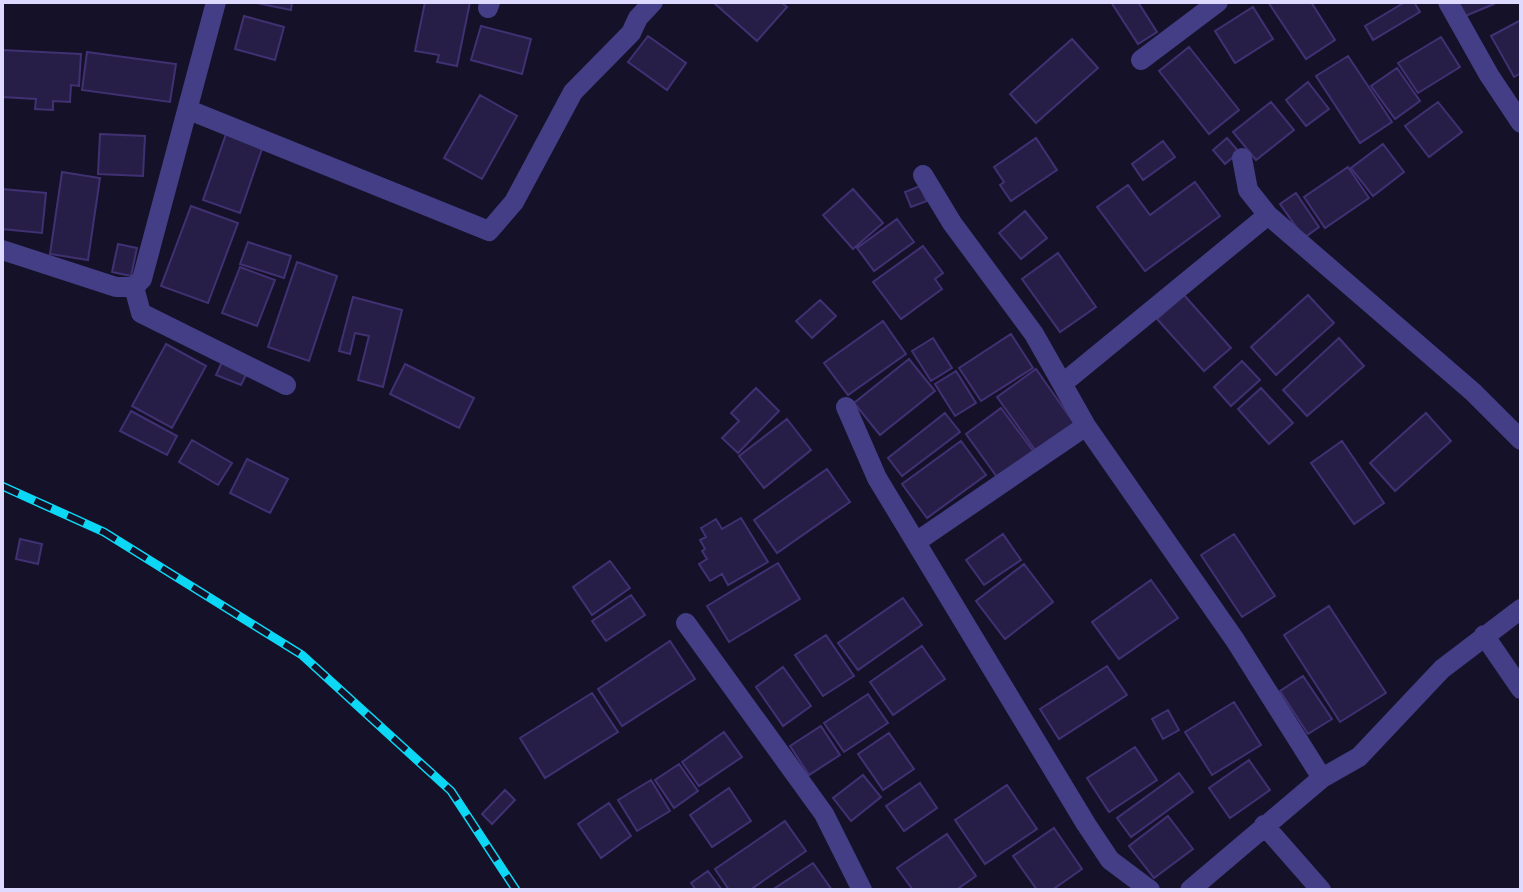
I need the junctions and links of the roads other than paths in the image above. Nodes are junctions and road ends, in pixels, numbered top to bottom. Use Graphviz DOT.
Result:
graph roads {
  1 [pos="216,2"];
  2 [pos="653,2"];
  3 [pos="1218,2"];
  4 [pos="1448,2"];
  5 [pos="1141,60"];
  6 [pos="189,110"];
  7 [pos="1521,123"];
  8 [pos="1242,158"];
  9 [pos="923,175"];
  10 [pos="1268,215"];
  11 [pos="2,250"];
  12 [pos="134,287"];
  13 [pos="1062,384"];
  14 [pos="286,385"];
  15 [pos="846,407"];
  16 [pos="1086,426"];
  17 [pos="1521,440"];
  18 [pos="916,542"];
  19 [pos="1521,609"];
  20 [pos="686,623"];
  21 [pos="1484,635"];
  22 [pos="1521,689"];
  23 [pos="1322,778"];
  24 [pos="1264,825"];
  25 [pos="862,890"];
  26 [pos="1150,890"];
  27 [pos="1190,890"];
  28 [pos="1321,890"];
  1 -- 6 [label="street"];
  2 -- 6 [label="street"];
  3 -- 5 [label="street"];
  4 -- 7 [label="street"];
  6 -- 12 [label="street"];
  8 -- 10 [label="street"];
  9 -- 13 [label="street"];
  10 -- 13 [label="street"];
  10 -- 17 [label="street"];
  11 -- 12 [label="street"];
  12 -- 14 [label="street"];
  13 -- 16 [label="street"];
  15 -- 18 [label="street"];
  16 -- 18 [label="street"];
  16 -- 23 [label="street"];
  18 -- 26 [label="street"];
  19 -- 21 [label="street"];
  20 -- 25 [label="street"];
  21 -- 22 [label="street"];
  21 -- 23 [label="street"];
  23 -- 24 [label="street"];
  24 -- 27 [label="street"];
  24 -- 28 [label="street"];
}
